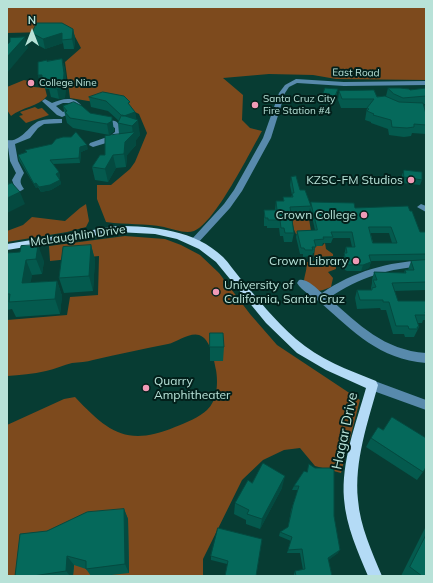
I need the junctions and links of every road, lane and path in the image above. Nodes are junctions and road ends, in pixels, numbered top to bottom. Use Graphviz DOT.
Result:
graph roads {
  1 [pos="426,83"];
  2 [pos="61,118"];
  3 [pos="95,118"];
  4 [pos="9,143"];
  5 [pos="93,145"];
  6 [pos="7,196"];
  7 [pos="194,242"];
  8 [pos="7,247"];
  9 [pos="426,263"];
  10 [pos="302,283"];
  11 [pos="322,298"];
  12 [pos="426,358"];
  13 [pos="372,385"];
  14 [pos="426,405"];
  15 [pos="375,576"];
  1 -- 7 [label="street, East Road"];
  2 -- 2 [label="street"];
  2 -- 4 [label="street"];
  3 -- 5 [label="street"];
  4 -- 6 [label="street"];
  7 -- 8 [label="main road, McLaughlin Drive"];
  7 -- 13 [label="main road, McLaughlin Drive"];
  9 -- 11 [label="street"];
  10 -- 11 [label="street"];
  11 -- 12 [label="street"];
  13 -- 14 [label="street, McLaughlin Drive"];
  13 -- 15 [label="main road, Hagar Drive"];
}
